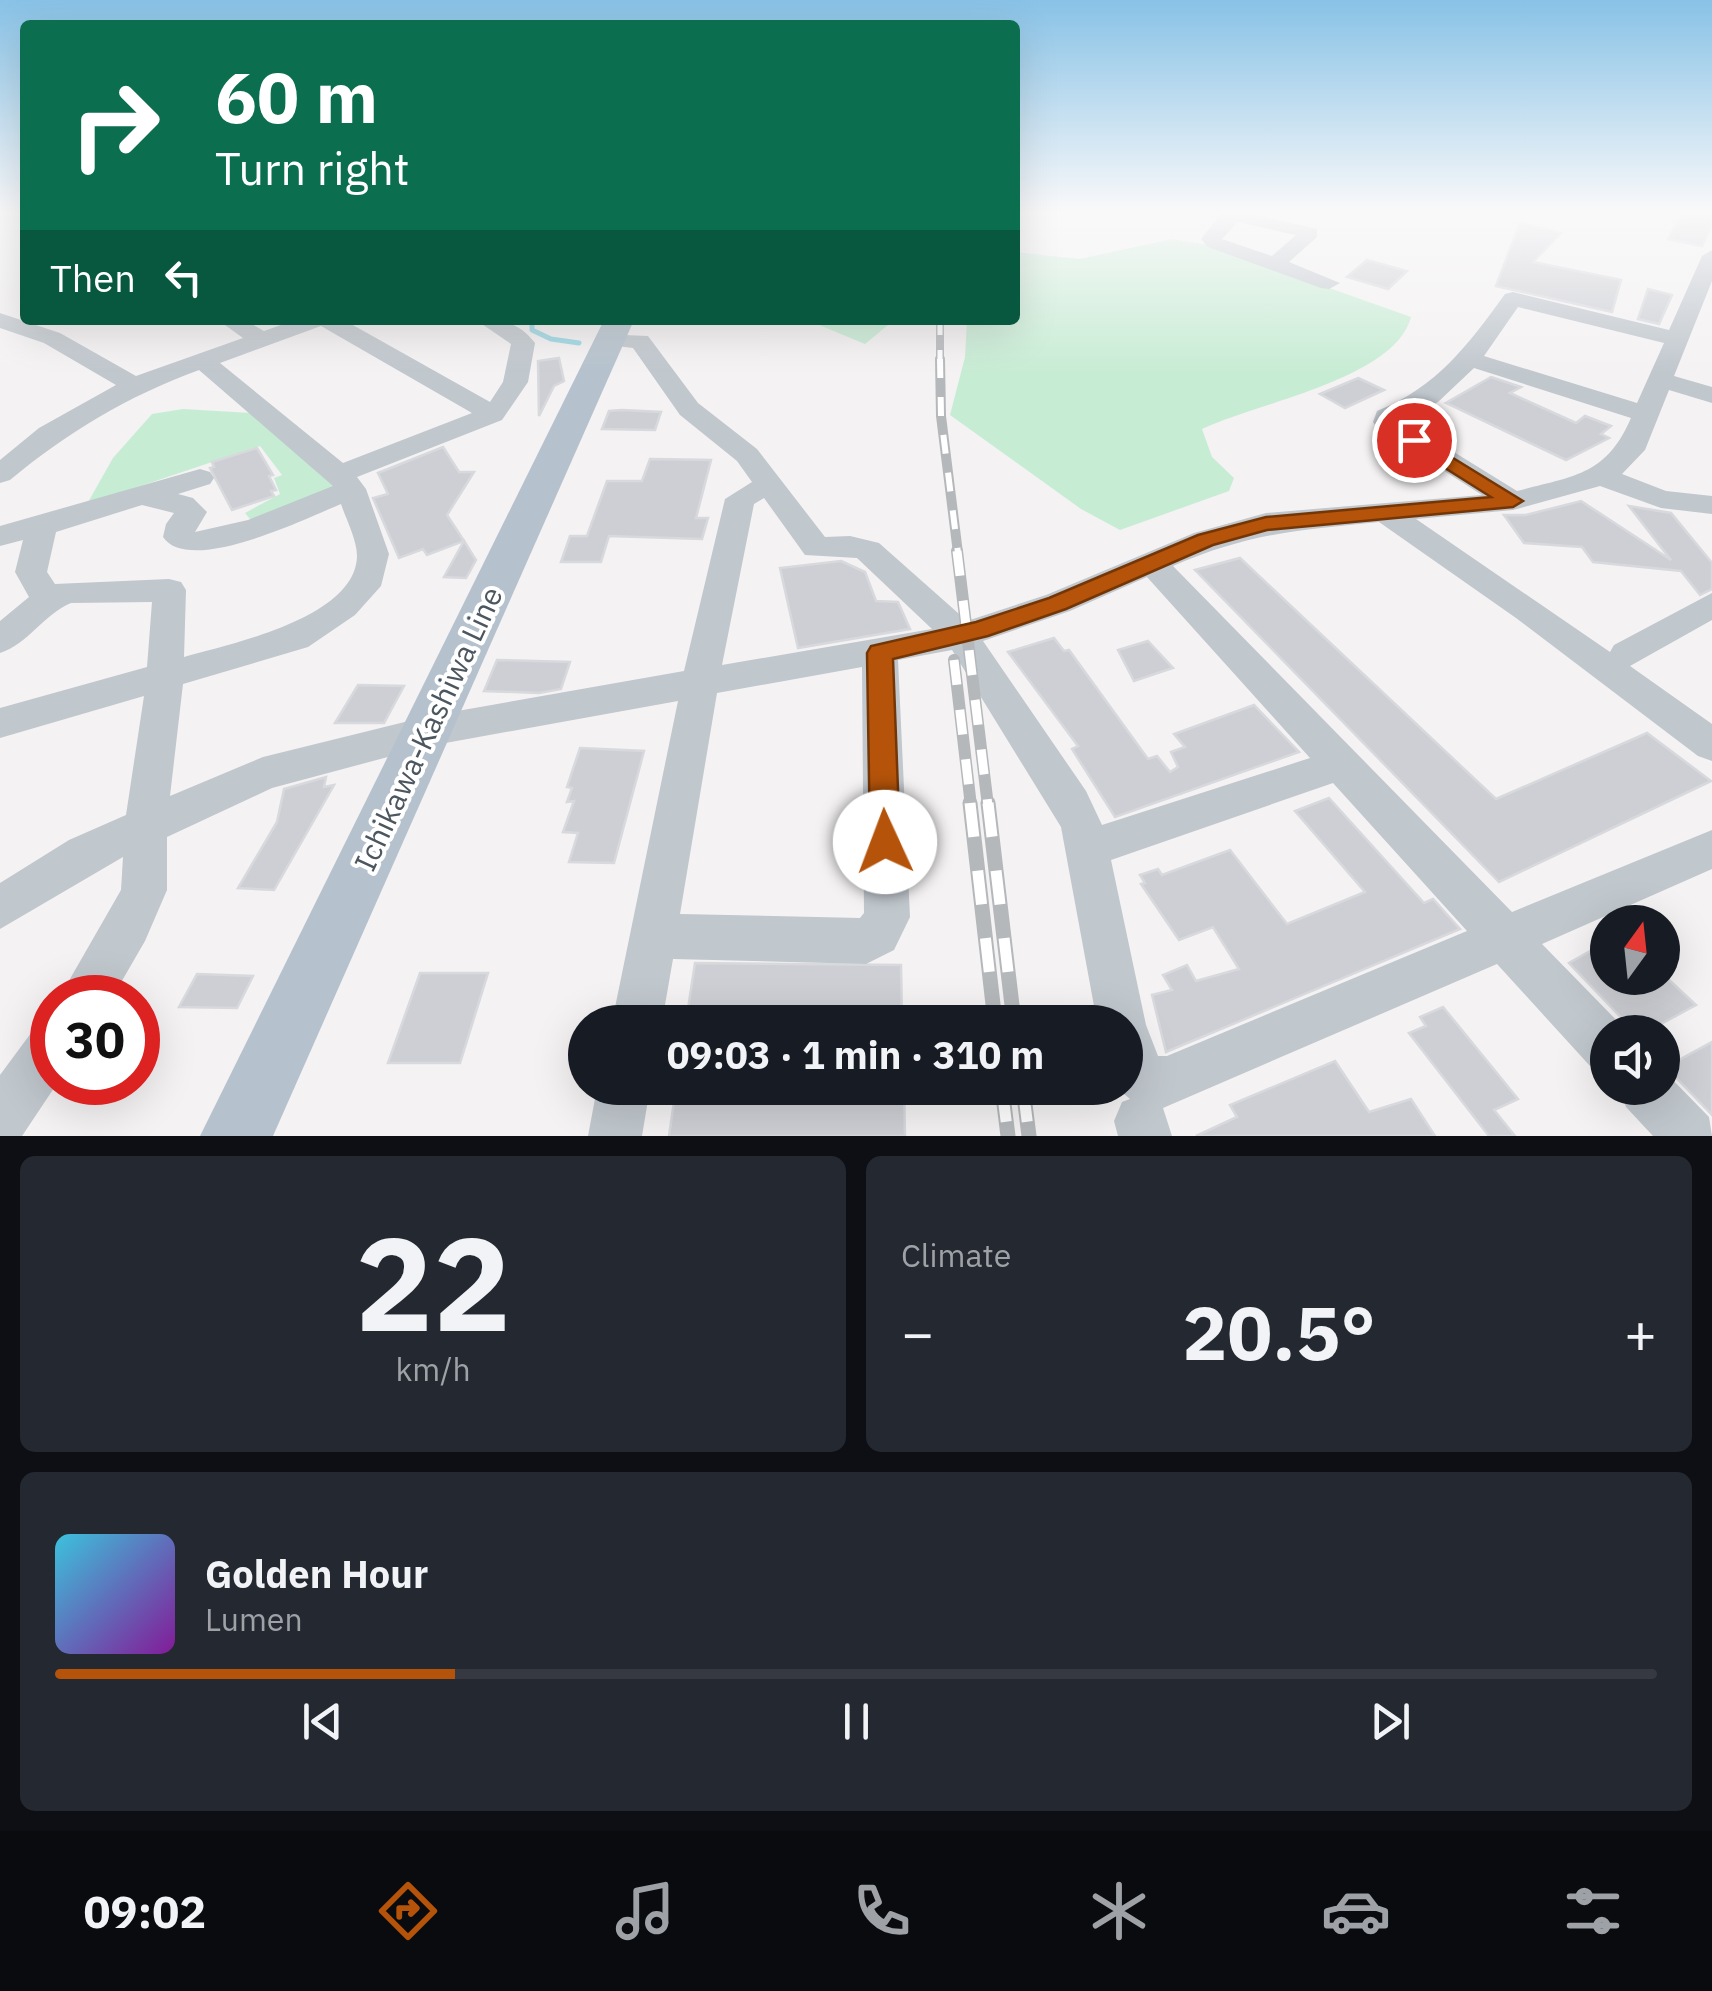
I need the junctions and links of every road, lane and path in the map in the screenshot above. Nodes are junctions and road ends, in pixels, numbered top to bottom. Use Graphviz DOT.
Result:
graph roads {
  1 [pos="1284,267"];
  2 [pos="1707,267"];
  3 [pos="1329,283"];
  4 [pos="0,320"];
  5 [pos="238,325"];
  6 [pos="304,325"];
  7 [pos="336,325"];
  8 [pos="497,325"];
  9 [pos="614,329"];
  10 [pos="1677,339"];
  11 [pos="263,340"];
  12 [pos="1470,358"];
  13 [pos="204,362"];
  14 [pos="1662,380"];
  15 [pos="134,385"];
  16 [pos="1712,395"];
  17 [pos="492,414"];
  18 [pos="1647,415"];
  19 [pos="0,474"];
  20 [pos="200,478"];
  21 [pos="1602,478"];
  22 [pos="345,482"];
  23 [pos="770,484"];
  24 [pos="139,496"];
  25 [pos="1513,501"];
  26 [pos="1707,509"];
  27 [pos="1385,512"];
  28 [pos="42,526"];
  29 [pos="0,536"];
  30 [pos="1152,562"];
  31 [pos="48,600"];
  32 [pos="1712,605"];
  33 [pos="1528,610"];
  34 [pos="961,636"];
  35 [pos="0,640"];
  36 [pos="880,653"];
  37 [pos="1627,654"];
  38 [pos="165,678"];
  39 [pos="700,684"];
  40 [pos="0,723"];
  41 [pos="1712,724"];
  42 [pos="429,732"];
  43 [pos="1712,745"];
  44 [pos="1342,764"];
  45 [pos="146,823"];
  46 [pos="1712,849"];
  47 [pos="1087,850"];
  48 [pos="0,908"];
  49 [pos="654,936"];
  50 [pos="1504,936"];
  51 [pos="98,975"];
  52 [pos="640,1005"];
  53 [pos="1119,1005"];
  54 [pos="1590,1029"];
  55 [pos="30,1078"];
  56 [pos="1143,1078"];
  57 [pos="621,1105"];
  58 [pos="1660,1105"];
  59 [pos="0,1122"];
  60 [pos="236,1136"];
  61 [pos="615,1136"];
  62 [pos="1690,1136"];
  1 -- 3 [label="street"];
  2 -- 10 [label="street"];
  4 -- 15 [label="street"];
  5 -- 11 [label="street"];
  6 -- 11 [label="street"];
  7 -- 17 [label="street"];
  8 -- 17 [label="street"];
  9 -- 23 [label="street"];
  9 -- 42 [label="main road, Ichikawa-Kashiwa Line"];
  10 -- 12 [label="street"];
  10 -- 14 [label="street"];
  11 -- 13 [label="street"];
  12 -- 18 [label="street"];
  12 -- 25 [label="street"];
  13 -- 15 [label="street"];
  13 -- 22 [label="street"];
  14 -- 16 [label="street"];
  14 -- 18 [label="street"];
  15 -- 19 [label="street"];
  17 -- 22 [label="street"];
  18 -- 21 [label="street"];
  20 -- 24 [label="street"];
  21 -- 25 [label="street"];
  21 -- 26 [label="street"];
  22 -- 24 [label="street"];
  22 -- 38 [label="street"];
  23 -- 34 [label="street"];
  23 -- 39 [label="street"];
  24 -- 28 [label="street"];
  25 -- 27 [label="street"];
  27 -- 30 [label="street"];
  27 -- 33 [label="street"];
  28 -- 29 [label="street"];
  28 -- 31 [label="street"];
  30 -- 34 [label="street"];
  30 -- 44 [label="street"];
  31 -- 35 [label="street"];
  31 -- 38 [label="street"];
  32 -- 37 [label="street"];
  33 -- 41 [label="street"];
  33 -- 43 [label="street"];
  34 -- 36 [label="street"];
  34 -- 47 [label="street"];
  36 -- 39 [label="street"];
  36 -- 49 [label="street"];
  38 -- 40 [label="street"];
  38 -- 45 [label="street"];
  39 -- 42 [label="street"];
  39 -- 49 [label="street"];
  42 -- 45 [label="street"];
  42 -- 60 [label="main road, Ichikawa-Kashiwa Line"];
  44 -- 47 [label="street"];
  44 -- 50 [label="street"];
  45 -- 48 [label="street"];
  45 -- 51 [label="street"];
  46 -- 50 [label="street"];
  47 -- 53 [label="street"];
  49 -- 52 [label="street"];
  50 -- 54 [label="street"];
  50 -- 56 [label="street"];
  55 -- 59 [label="street"];
  57 -- 61 [label="street"];
  58 -- 62 [label="street"];
}
